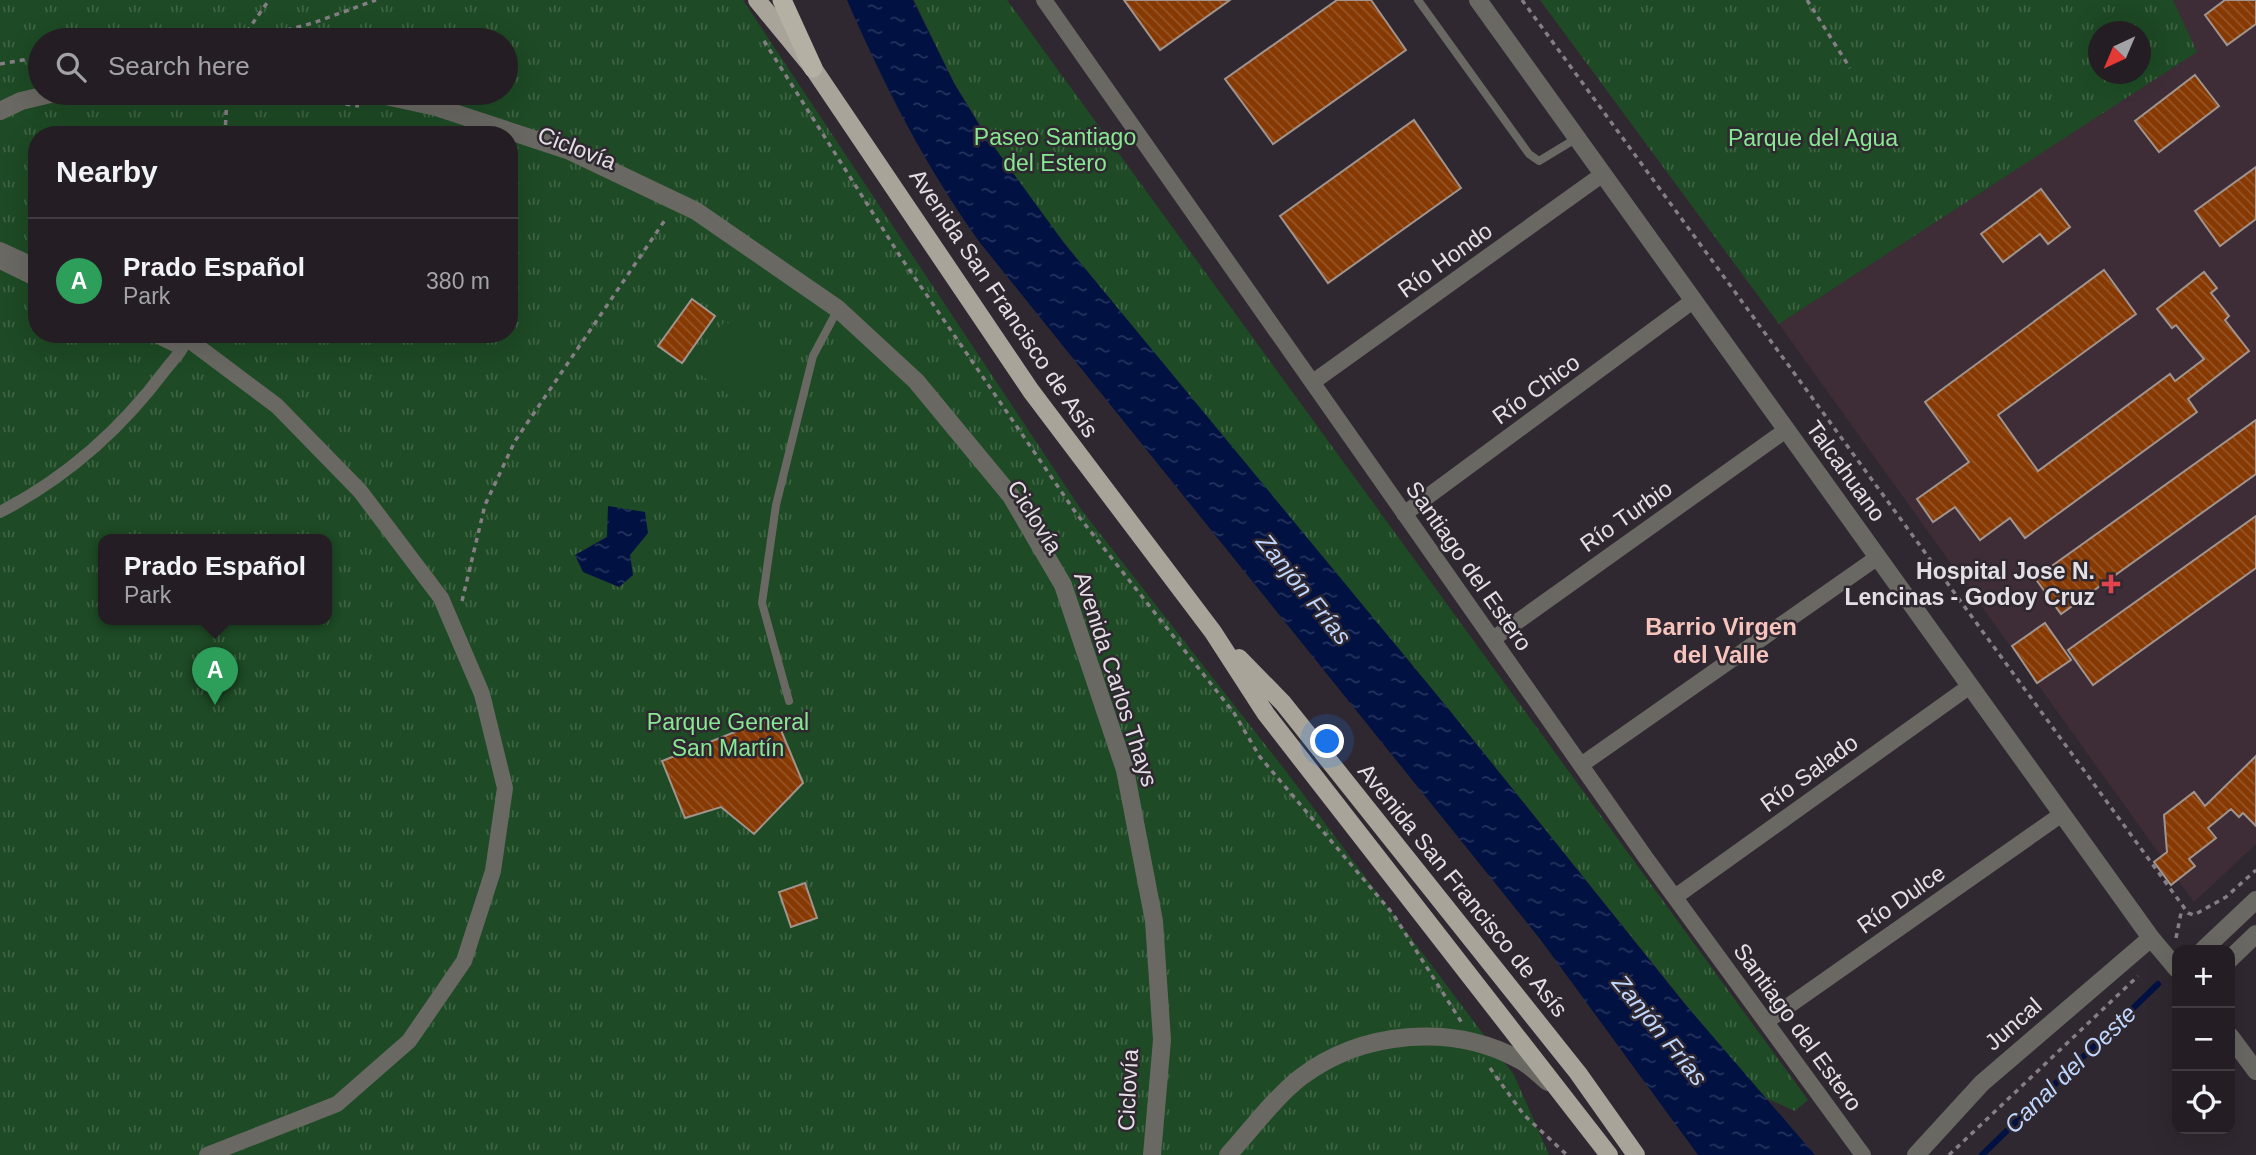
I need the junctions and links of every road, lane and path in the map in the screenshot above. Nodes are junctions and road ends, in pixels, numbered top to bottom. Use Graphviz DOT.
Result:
graph roads {
  1 [pos="269,0"];
  2 [pos="376,0"];
  3 [pos="757,0"];
  4 [pos="782,0"];
  5 [pos="1044,0"];
  6 [pos="1418,0"];
  7 [pos="1478,0"];
  8 [pos="1522,0"];
  9 [pos="1807,0"];
  10 [pos="249,28"];
  11 [pos="294,28"];
  12 [pos="758,32"];
  13 [pos="28,59"];
  14 [pos="0,64"];
  15 [pos="813,68"];
  16 [pos="1850,68"];
  17 [pos="28,99"];
  18 [pos="0,101"];
  19 [pos="20,101"];
  20 [pos="227,105"];
  21 [pos="418,105"];
  22 [pos="0,111"];
  23 [pos="226,126"];
  24 [pos="494,126"];
  25 [pos="518,134"];
  26 [pos="1577,138"];
  27 [pos="1603,174"];
  28 [pos="677,202"];
  29 [pos="0,250"];
  30 [pos="0,263"];
  31 [pos="28,263"];
  32 [pos="28,277"];
  33 [pos="1694,300"];
  34 [pos="838,309"];
  35 [pos="181,343"];
  36 [pos="187,343"];
  37 [pos="1313,382"];
  38 [pos="1786,430"];
  39 [pos="0,512"];
  40 [pos="1404,514"];
  41 [pos="1878,557"];
  42 [pos="454,630"];
  43 [pos="1213,632"];
  44 [pos="1493,639"];
  45 [pos="1970,686"];
  46 [pos="789,701"];
  47 [pos="1581,765"];
  48 [pos="2062,814"];
  49 [pos="2256,870"];
  50 [pos="1675,897"];
  51 [pos="2256,900"];
  52 [pos="2181,913"];
  53 [pos="2256,934"];
  54 [pos="2151,938"];
  55 [pos="2208,945"];
  56 [pos="2163,952"];
  57 [pos="2235,954"];
  58 [pos="2172,963"];
  59 [pos="1767,1021"];
  60 [pos="1474,1042"];
  61 [pos="2235,1043"];
  62 [pos="2256,1071"];
  63 [pos="1559,1090"];
  64 [pos="207,1155"];
  65 [pos="1152,1155"];
  66 [pos="1228,1155"];
  67 [pos="1567,1155"];
  68 [pos="1609,1155"];
  69 [pos="1636,1155"];
  70 [pos="1863,1155"];
  71 [pos="1916,1155"];
  72 [pos="1949,1155"];
  1 -- 10 [label="path"];
  2 -- 11 [label="path"];
  3 -- 15 [label="main road, Avenida San Francisco de Asís"];
  4 -- 15 [label="highway"];
  5 -- 37 [label="street, Santiago del Estero"];
  6 -- 26 [label="lane"];
  7 -- 26 [label="street, Talcahuano"];
  8 -- 49 [label="path"];
  9 -- 16 [label="path"];
  12 -- 60 [label="path"];
  13 -- 14 [label="path"];
  15 -- 43 [label="main road, Avenida San Francisco de Asís"];
  17 -- 19 [label="street"];
  18 -- 19 [label="street"];
  19 -- 22 [label="street"];
  20 -- 23 [label="path"];
  21 -- 24 [label="street, Avenida Carlos Thays"];
  25 -- 28 [label="street, Avenida Carlos Thays"];
  26 -- 27 [label="street, Talcahuano"];
  27 -- 33 [label="street, Talcahuano"];
  27 -- 37 [label="street, Río Hondo"];
  28 -- 34 [label="street, Avenida Carlos Thays"];
  28 -- 42 [label="path"];
  29 -- 31 [label="street"];
  30 -- 32 [label="street"];
  33 -- 38 [label="street, Talcahuano"];
  33 -- 40 [label="street, Río Chico"];
  34 -- 46 [label="lane"];
  34 -- 65 [label="street, Avenida Carlos Thays"];
  35 -- 39 [label="street"];
  36 -- 42 [label="street"];
  37 -- 40 [label="street, Santiago del Estero"];
  38 -- 41 [label="street, Talcahuano"];
  38 -- 44 [label="street, Río Turbio"];
  40 -- 44 [label="street, Santiago del Estero"];
  41 -- 45 [label="street, Talcahuano"];
  41 -- 47 [label="street"];
  42 -- 64 [label="street"];
  43 -- 63 [label="main road, Avenida San Francisco de Asís"];
  43 -- 69 [label="main road, Avenida San Francisco de Asís"];
  44 -- 47 [label="street, Santiago del Estero"];
  45 -- 48 [label="street, Talcahuano"];
  45 -- 50 [label="street, Río Salado"];
  47 -- 50 [label="street, Santiago del Estero"];
  48 -- 54 [label="street, Talcahuano"];
  48 -- 59 [label="street, Río Dulce"];
  50 -- 59 [label="street, Santiago del Estero"];
  51 -- 55 [label="street"];
  52 -- 56 [label="path"];
  53 -- 57 [label="street"];
  54 -- 56 [label="street, Talcahuano"];
  54 -- 71 [label="street, Juncal"];
  56 -- 58 [label="street, Talcahuano"];
  56 -- 72 [label="path"];
  59 -- 70 [label="street, Santiago del Estero"];
  60 -- 63 [label="street"];
  60 -- 66 [label="street"];
  60 -- 67 [label="path"];
  61 -- 62 [label="street"];
  63 -- 68 [label="main road, Avenida San Francisco de Asís"];
}
